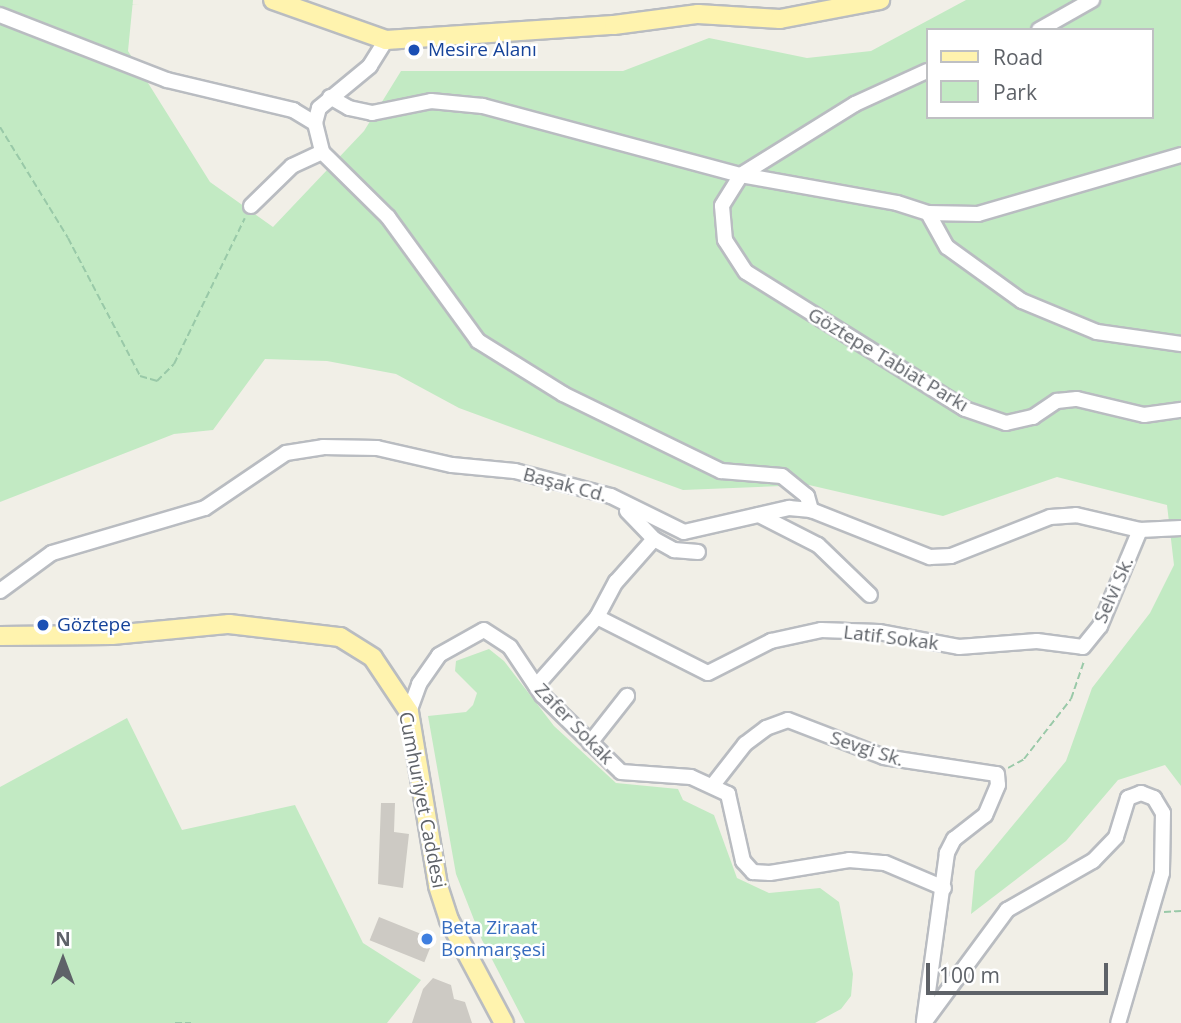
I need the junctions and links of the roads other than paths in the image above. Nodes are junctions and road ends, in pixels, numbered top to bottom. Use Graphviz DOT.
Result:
graph roads {
  1 [pos="273,0"];
  2 [pos="880,0"];
  3 [pos="1092,0"];
  4 [pos="0,15"];
  5 [pos="1043,28"];
  6 [pos="386,40"];
  7 [pos="926,71"];
  8 [pos="330,97"];
  9 [pos="315,122"];
  10 [pos="321,152"];
  11 [pos="1181,155"];
  12 [pos="741,174"];
  13 [pos="251,206"];
  14 [pos="928,213"];
  15 [pos="1181,344"];
  16 [pos="1181,410"];
  17 [pos="611,496"];
  18 [pos="811,509"];
  19 [pos="757,514"];
  20 [pos="1181,528"];
  21 [pos="1140,530"];
  22 [pos="654,539"];
  23 [pos="698,552"];
  24 [pos="0,592"];
  25 [pos="870,595"];
  26 [pos="597,617"];
  27 [pos="0,636"];
  28 [pos="1083,647"];
  29 [pos="536,686"];
  30 [pos="627,696"];
  31 [pos="409,712"];
  32 [pos="590,743"];
  33 [pos="713,785"];
  34 [pos="944,888"];
  35 [pos="502,1022"];
  36 [pos="924,1022"];
  37 [pos="1118,1023"];
  1 -- 6 [label="main road"];
  2 -- 6 [label="main road"];
  3 -- 5 [label="street"];
  4 -- 9 [label="street"];
  6 -- 8 [label="street"];
  7 -- 12 [label="street, Göztepe Tabiat Parkı"];
  8 -- 9 [label="street"];
  8 -- 12 [label="street"];
  9 -- 10 [label="street"];
  10 -- 13 [label="street"];
  10 -- 18 [label="street"];
  11 -- 14 [label="street"];
  12 -- 14 [label="street"];
  12 -- 16 [label="street, Göztepe Tabiat Parkı"];
  14 -- 15 [label="street"];
  17 -- 19 [label="street, Başak Cd."];
  17 -- 22 [label="street"];
  17 -- 24 [label="street, Başak Cd."];
  18 -- 19 [label="street, Başak Cd."];
  18 -- 21 [label="street, Başak Cd."];
  19 -- 25 [label="street"];
  20 -- 21 [label="street, Başak Cd."];
  21 -- 28 [label="street, Selvi Sk."];
  22 -- 23 [label="street"];
  22 -- 26 [label="street"];
  26 -- 28 [label="street, Latif Sokak"];
  26 -- 29 [label="street"];
  27 -- 31 [label="main road, Cumhuriyet Caddesi"];
  29 -- 31 [label="street, Zafer Sokak"];
  29 -- 32 [label="street, Zafer Sokak"];
  30 -- 32 [label="street"];
  31 -- 35 [label="main road, Cumhuriyet Caddesi"];
  32 -- 33 [label="street, Zafer Sokak"];
  33 -- 34 [label="street"];
  33 -- 34 [label="street, Sevgi Sk."];
  34 -- 36 [label="street"];
  36 -- 37 [label="street"];
}
